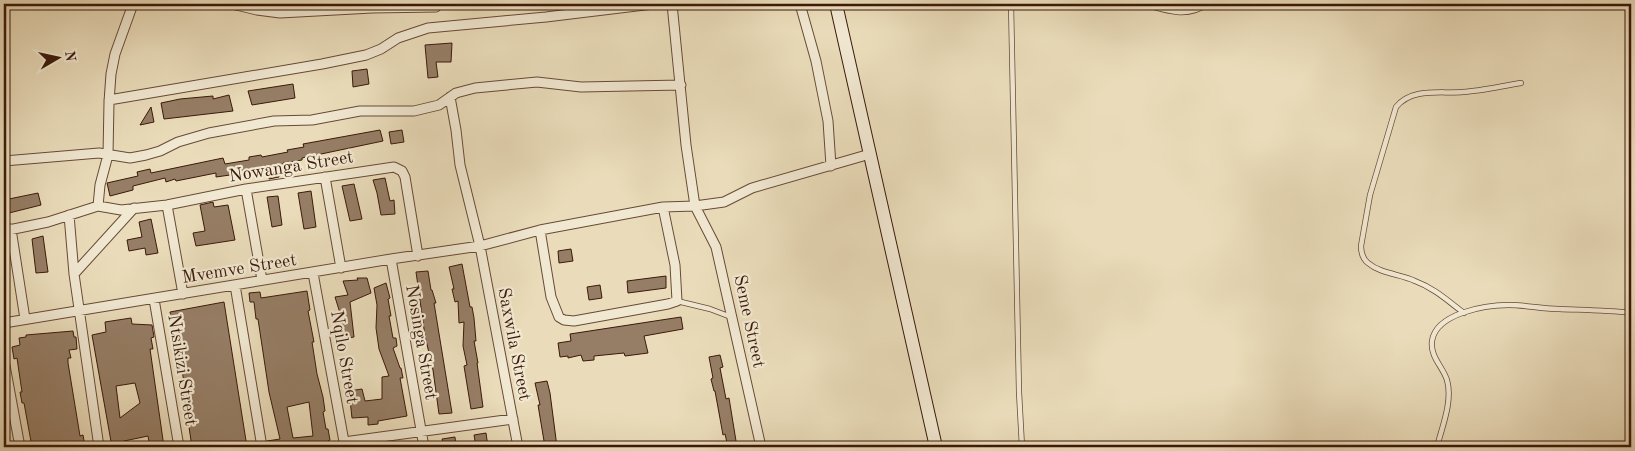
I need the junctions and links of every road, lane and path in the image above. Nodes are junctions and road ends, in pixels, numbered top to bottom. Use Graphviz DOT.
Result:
graph roads {
  1 [pos="133,4"];
  2 [pos="232,4"];
  3 [pos="653,4"];
  4 [pos="672,4"];
  5 [pos="800,4"];
  6 [pos="836,4"];
  7 [pos="1011,4"];
  8 [pos="1143,4"];
  9 [pos="1207,4"];
  10 [pos="436,7"];
  11 [pos="1521,83"];
  12 [pos="681,85"];
  13 [pos="450,98"];
  14 [pos="109,100"];
  15 [pos="870,154"];
  16 [pos="108,155"];
  17 [pos="4,161"];
  18 [pos="831,166"];
  19 [pos="325,177"];
  20 [pos="246,189"];
  21 [pos="167,204"];
  22 [pos="98,206"];
  23 [pos="696,206"];
  24 [pos="663,207"];
  25 [pos="134,208"];
  26 [pos="69,215"];
  27 [pos="7,230"];
  28 [pos="540,230"];
  29 [pos="480,246"];
  30 [pos="418,256"];
  31 [pos="391,259"];
  32 [pos="341,268"];
  33 [pos="313,273"];
  34 [pos="74,274"];
  35 [pos="262,280"];
  36 [pos="235,285"];
  37 [pos="183,294"];
  38 [pos="154,299"];
  39 [pos="677,302"];
  40 [pos="79,311"];
  41 [pos="1464,313"];
  42 [pos="1631,313"];
  43 [pos="731,316"];
  44 [pos="25,319"];
  45 [pos="4,323"];
  46 [pos="4,360"];
  47 [pos="513,419"];
  48 [pos="421,431"];
  49 [pos="344,445"];
  50 [pos="20,447"];
  51 [pos="99,447"];
  52 [pos="179,447"];
  53 [pos="262,447"];
  54 [pos="424,447"];
  55 [pos="518,447"];
  56 [pos="761,447"];
  57 [pos="936,447"];
  58 [pos="1022,447"];
  59 [pos="1437,447"];
  1 -- 14 [label="street"];
  2 -- 10 [label="street"];
  3 -- 14 [label="street"];
  4 -- 12 [label="street, Seme Street"];
  5 -- 18 [label="street"];
  6 -- 15 [label="main road"];
  7 -- 58 [label="lane"];
  8 -- 9 [label="lane"];
  11 -- 41 [label="lane"];
  12 -- 13 [label="street"];
  12 -- 23 [label="street, Seme Street"];
  13 -- 16 [label="street"];
  13 -- 29 [label="street, Saxwila Street"];
  14 -- 16 [label="street"];
  15 -- 18 [label="street"];
  15 -- 57 [label="main road"];
  16 -- 17 [label="street"];
  16 -- 22 [label="street"];
  18 -- 23 [label="street"];
  19 -- 20 [label="street, Nowanga Street"];
  19 -- 30 [label="street, Nowanga Street"];
  19 -- 32 [label="street"];
  20 -- 21 [label="street, Nowanga Street"];
  20 -- 35 [label="street"];
  21 -- 25 [label="street, Nowanga Street"];
  21 -- 37 [label="street"];
  22 -- 25 [label="street, Nowanga Street"];
  22 -- 26 [label="street"];
  23 -- 24 [label="street"];
  23 -- 43 [label="street, Seme Street"];
  24 -- 28 [label="street"];
  24 -- 39 [label="street"];
  25 -- 34 [label="street"];
  26 -- 27 [label="street"];
  26 -- 34 [label="street"];
  27 -- 44 [label="street"];
  28 -- 29 [label="street"];
  28 -- 39 [label="street"];
  29 -- 30 [label="street, Mvemve Street"];
  29 -- 47 [label="street, Saxwila Street"];
  30 -- 31 [label="street, Mvemve Street"];
  31 -- 32 [label="street, Mvemve Street"];
  31 -- 48 [label="street, Nosinga Street"];
  32 -- 33 [label="street, Mvemve Street"];
  33 -- 35 [label="street, Mvemve Street"];
  33 -- 49 [label="street, Nqilo Street"];
  34 -- 40 [label="street"];
  35 -- 36 [label="street, Mvemve Street"];
  36 -- 37 [label="street, Mvemve Street"];
  36 -- 53 [label="street"];
  37 -- 38 [label="street, Mvemve Street"];
  38 -- 40 [label="street, Mvemve Street"];
  38 -- 52 [label="street, Ntsikizi Street"];
  39 -- 43 [label="lane"];
  40 -- 44 [label="street, Mvemve Street"];
  40 -- 51 [label="street"];
  41 -- 42 [label="lane"];
  41 -- 59 [label="lane"];
  43 -- 56 [label="street, Seme Street"];
  44 -- 45 [label="street, Mvemve Street"];
  46 -- 50 [label="street"];
  47 -- 48 [label="street"];
  47 -- 55 [label="street, Saxwila Street"];
  48 -- 49 [label="street"];
  48 -- 54 [label="street, Nosinga Street"];
}
